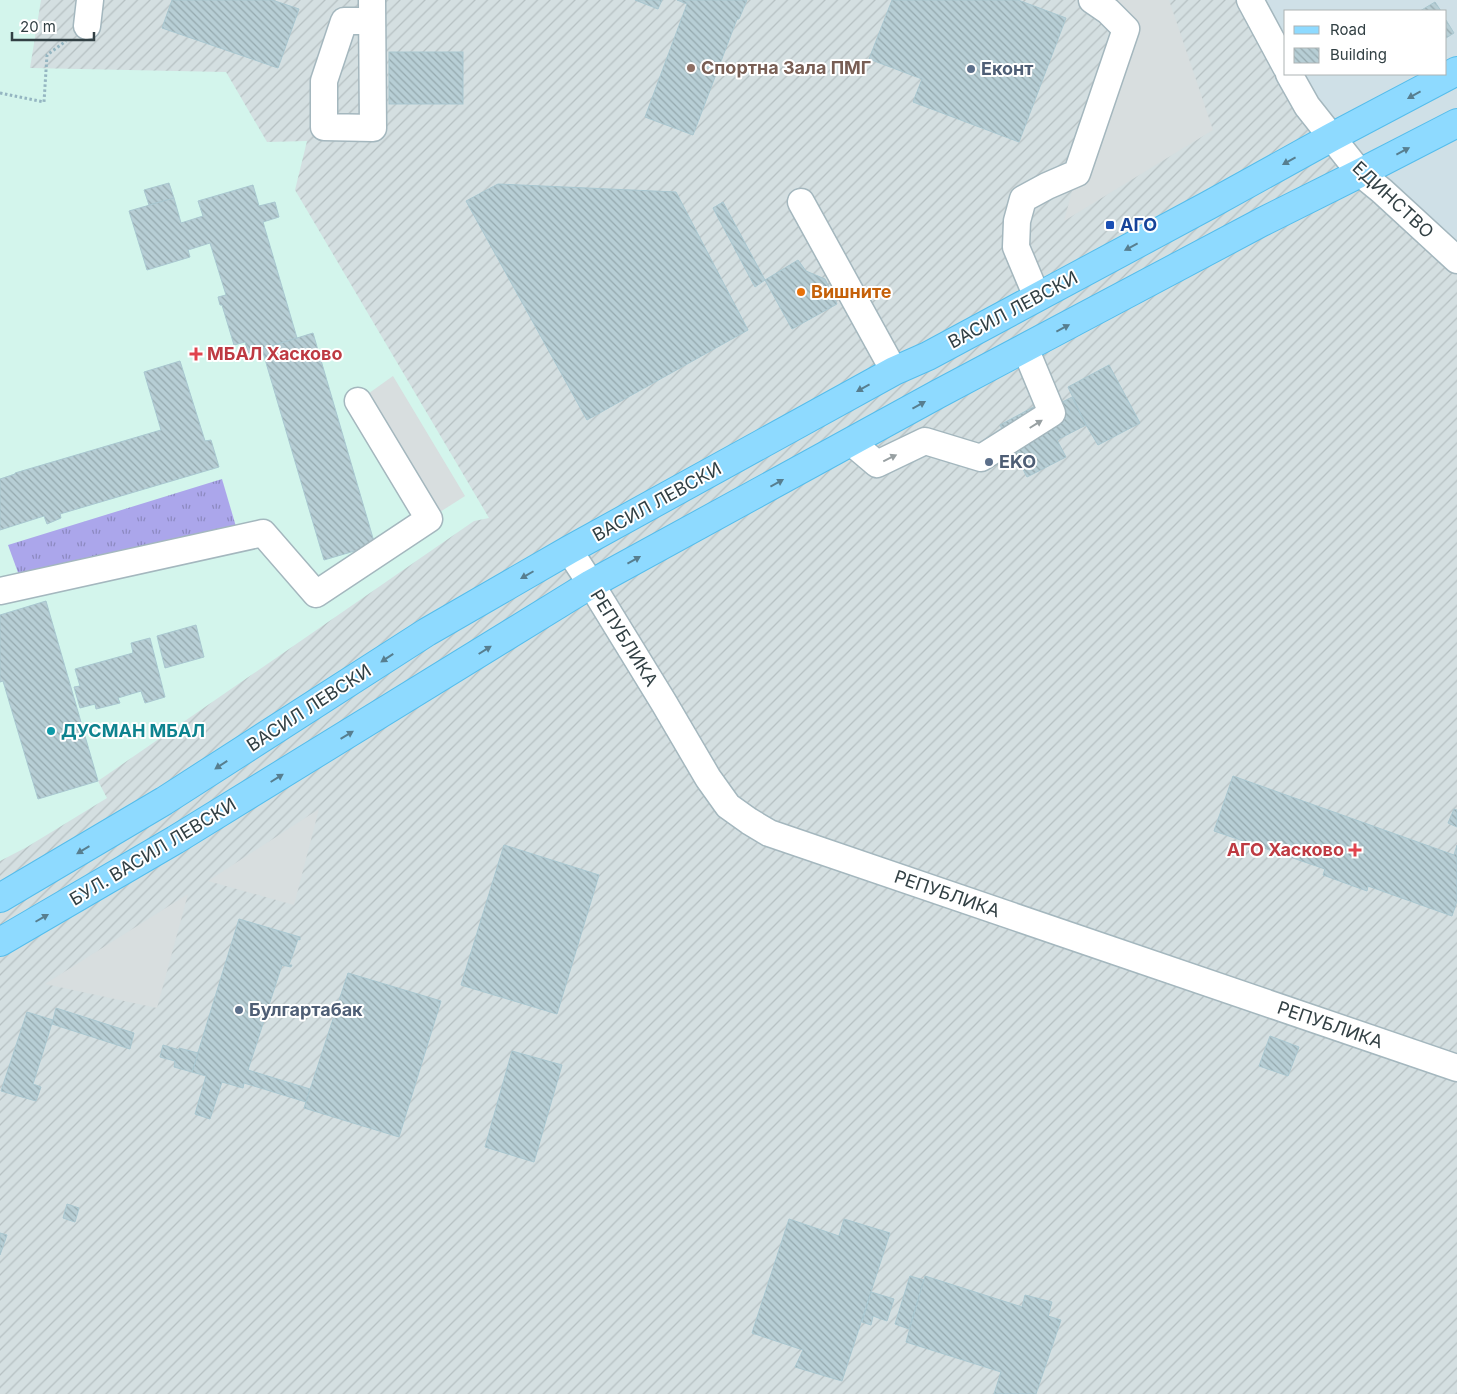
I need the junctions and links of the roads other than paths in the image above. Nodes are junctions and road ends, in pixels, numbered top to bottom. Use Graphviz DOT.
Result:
graph roads {
  1 [pos="90,0"];
  2 [pos="1092,0"];
  3 [pos="1250,0"];
  4 [pos="87,26"];
  5 [pos="1284,63"];
  6 [pos="1457,71"];
  7 [pos="1290,75"];
  8 [pos="1457,123"];
  9 [pos="1332,137"];
  10 [pos="1360,173"];
  11 [pos="801,202"];
  12 [pos="1457,260"];
  13 [pos="1037,297"];
  14 [pos="1025,348"];
  15 [pos="894,371"];
  16 [pos="358,401"];
  17 [pos="851,442"];
  18 [pos="569,550"];
  19 [pos="591,584"];
  20 [pos="0,591"];
  21 [pos="0,898"];
  22 [pos="0,942"];
  23 [pos="1457,1068"];
  1 -- 4 [label="street"];
  2 -- 13 [label="street"];
  3 -- 5 [label="street"];
  6 -- 9 [label="main road, one-way"];
  7 -- 9 [label="street, ЕДИНСТВО"];
  10 -- 8 [label="main road, one-way"];
  9 -- 10 [label="street, ЕДИНСТВО"];
  9 -- 13 [label="main road, ВАСИЛ ЛЕВСКИ, one-way"];
  10 -- 12 [label="street, ЕДИНСТВО"];
  14 -- 10 [label="main road, one-way"];
  11 -- 15 [label="street"];
  13 -- 15 [label="main road, ВАСИЛ ЛЕВСКИ"];
  17 -- 14 [label="main road, one-way"];
  17 -- 14 [label="street, one-way"];
  15 -- 18 [label="main road, ВАСИЛ ЛЕВСКИ, one-way"];
  16 -- 20 [label="street"];
  19 -- 17 [label="main road, one-way"];
  18 -- 19 [label="street, РЕПУБЛИКА"];
  18 -- 21 [label="main road, ВАСИЛ ЛЕВСКИ, one-way"];
  22 -- 19 [label="main road, БУЛ. ВАСИЛ ЛЕВСКИ, one-way"];
  19 -- 23 [label="street, РЕПУБЛИКА"];
}
